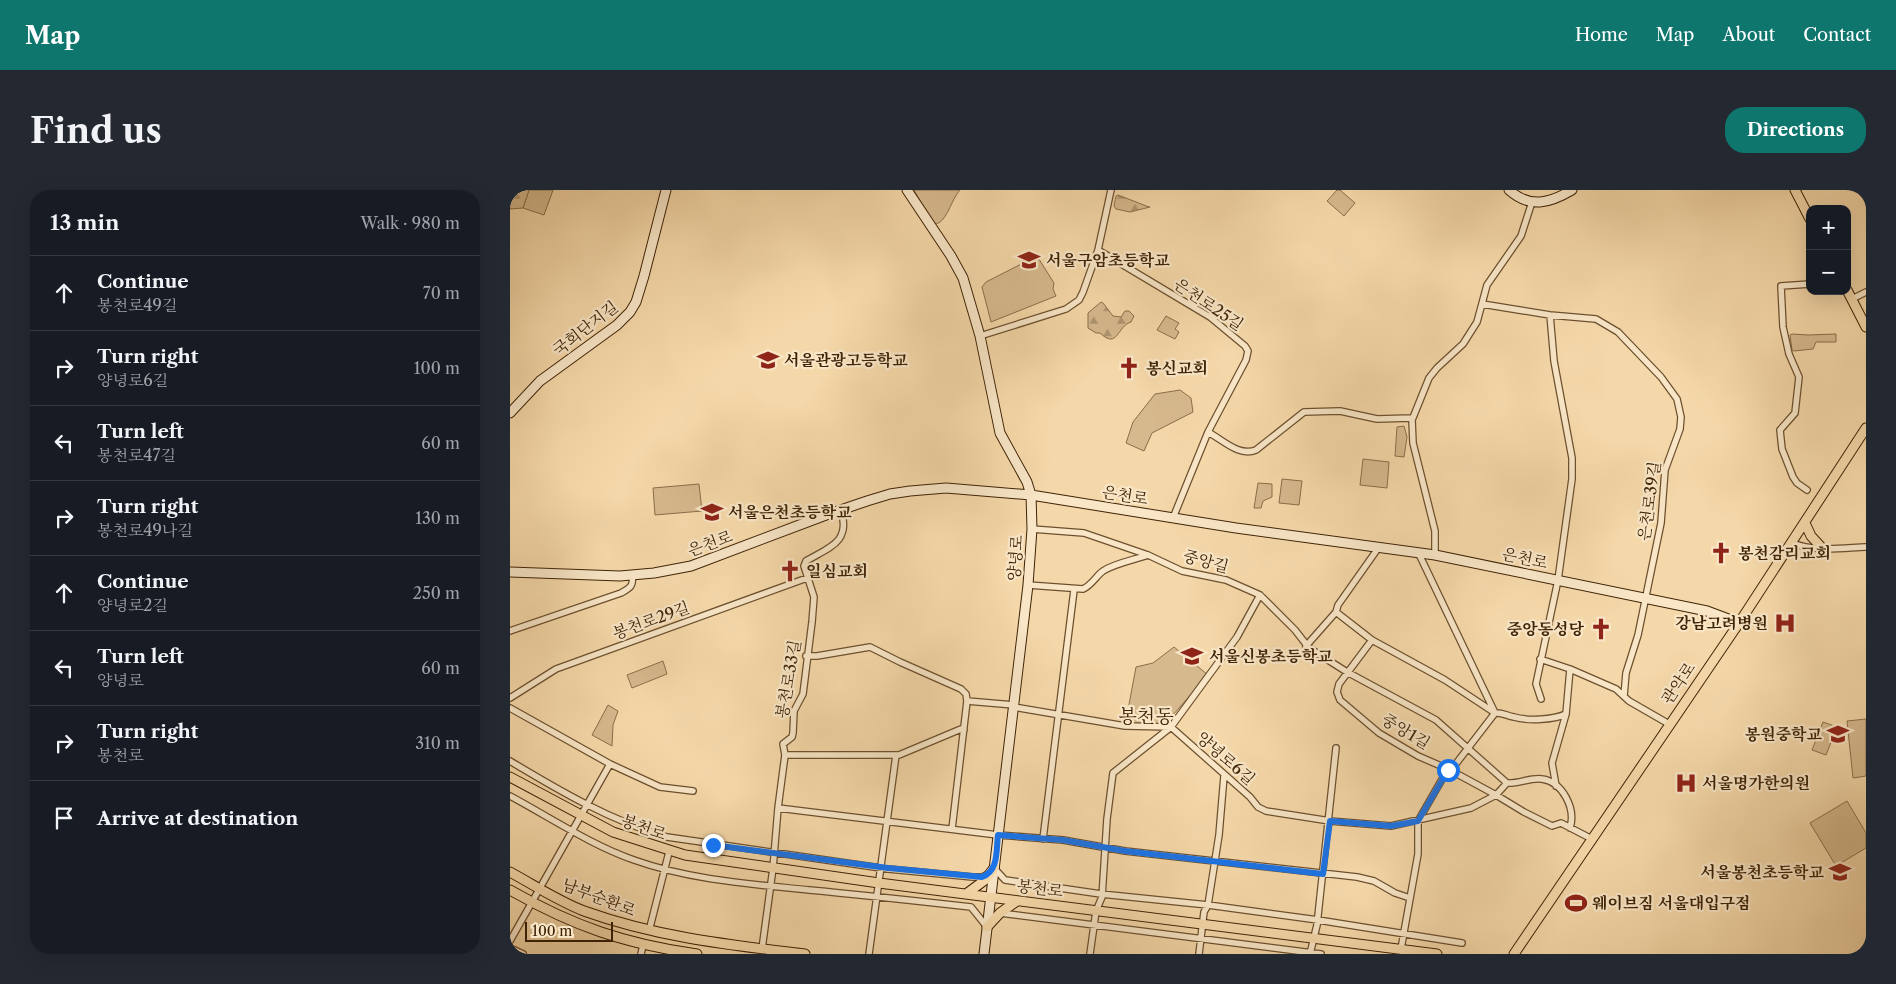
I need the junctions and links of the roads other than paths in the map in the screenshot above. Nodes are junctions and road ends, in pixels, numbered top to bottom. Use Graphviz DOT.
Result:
graph roads {
  1 [pos="666,190"];
  2 [pos="907,190"];
  3 [pos="1112,190"];
  4 [pos="1510,190"];
  5 [pos="1572,190"];
  6 [pos="1795,190"];
  7 [pos="1531,206"];
  8 [pos="1806,211"];
  9 [pos="1098,250"];
  10 [pos="1806,284"];
  11 [pos="1866,292"];
  12 [pos="1850,295"];
  13 [pos="1852,299"];
  14 [pos="1482,304"];
  15 [pos="1550,315"];
  16 [pos="1866,327"];
  17 [pos="980,336"];
  18 [pos="510,413"];
  19 [pos="1412,418"];
  20 [pos="1866,428"];
  21 [pos="1208,432"];
  22 [pos="1807,490"];
  23 [pos="1031,496"];
  24 [pos="840,510"];
  25 [pos="1173,518"];
  26 [pos="1805,523"];
  27 [pos="1032,529"];
  28 [pos="1792,543"];
  29 [pos="1379,546"];
  30 [pos="1866,547"];
  31 [pos="1822,548"];
  32 [pos="1418,552"];
  33 [pos="1148,555"];
  34 [pos="1436,555"];
  35 [pos="510,572"];
  36 [pos="807,578"];
  37 [pos="633,579"];
  38 [pos="1558,580"];
  39 [pos="1028,585"];
  40 [pos="1074,590"];
  41 [pos="1260,595"];
  42 [pos="1645,600"];
  43 [pos="1336,612"];
  44 [pos="1738,623"];
  45 [pos="510,631"];
  46 [pos="1372,640"];
  47 [pos="1306,646"];
  48 [pos="806,656"];
  49 [pos="1540,659"];
  50 [pos="1570,669"];
  51 [pos="1346,672"];
  52 [pos="1624,696"];
  53 [pos="510,698"];
  54 [pos="1541,699"];
  55 [pos="967,701"];
  56 [pos="1014,706"];
  57 [pos="510,708"];
  58 [pos="1494,712"];
  59 [pos="1566,714"];
  60 [pos="1058,715"];
  61 [pos="1669,724"];
  62 [pos="1170,727"];
  63 [pos="964,730"];
  64 [pos="1336,748"];
  65 [pos="1469,748"];
  66 [pos="896,755"];
  67 [pos="785,756"];
  68 [pos="510,761"];
  69 [pos="610,764"];
  70 [pos="1448,770"];
  71 [pos="1224,776"];
  72 [pos="510,777"];
  73 [pos="1507,783"];
  74 [pos="1556,786"];
  75 [pos="693,791"];
  76 [pos="1496,795"];
  77 [pos="510,796"];
  78 [pos="588,806"];
  79 [pos="778,808"];
  80 [pos="582,816"];
  81 [pos="888,820"];
  82 [pos="1330,821"];
  83 [pos="1418,821"];
  84 [pos="1570,828"];
  85 [pos="952,829"];
  86 [pos="572,831"];
  87 [pos="998,835"];
  88 [pos="1043,839"];
  89 [pos="1592,839"];
  90 [pos="1105,848"];
  91 [pos="670,852"];
  92 [pos="774,852"];
  93 [pos="1215,861"];
  94 [pos="773,868"];
  95 [pos="881,868"];
  96 [pos="665,869"];
  97 [pos="992,871"];
  98 [pos="510,872"];
  99 [pos="1323,874"];
  100 [pos="879,883"];
  101 [pos="770,886"];
  102 [pos="510,890"];
  103 [pos="966,894"];
  104 [pos="1101,894"];
  105 [pos="535,895"];
  106 [pos="878,896"];
  107 [pos="991,897"];
  108 [pos="1410,898"];
  109 [pos="1017,901"];
  110 [pos="1208,905"];
  111 [pos="1096,910"];
  112 [pos="1000,913"];
  113 [pos="1318,920"];
  114 [pos="1203,924"];
  115 [pos="1094,926"];
  116 [pos="987,927"];
  117 [pos="649,931"];
  118 [pos="1404,934"];
  119 [pos="1315,938"];
  120 [pos="1201,939"];
  121 [pos="510,941"];
  122 [pos="1462,943"];
  123 [pos="510,948"];
  124 [pos="642,949"];
  125 [pos="762,949"];
  126 [pos="1407,951"];
  127 [pos="782,953"];
  128 [pos="1310,953"];
  129 [pos="523,954"];
  130 [pos="697,954"];
  131 [pos="805,954"];
  132 [pos="869,954"];
  133 [pos="984,954"];
  134 [pos="1090,954"];
  135 [pos="1199,954"];
  136 [pos="1321,954"];
  137 [pos="1437,954"];
  138 [pos="1514,954"];
  1 -- 18 [label="main road, 국회단지길"];
  2 -- 17 [label="main road, 양녕로"];
  3 -- 9 [label="street"];
  4 -- 7 [label="main road"];
  5 -- 7 [label="main road"];
  6 -- 8 [label="main road"];
  7 -- 14 [label="street"];
  9 -- 17 [label="street"];
  9 -- 21 [label="street, 은천로25길"];
  10 -- 22 [label="street"];
  11 -- 13 [label="street"];
  12 -- 13 [label="main road"];
  13 -- 16 [label="main road"];
  14 -- 15 [label="street, 은천로39길"];
  14 -- 19 [label="street"];
  15 -- 38 [label="street"];
  15 -- 42 [label="street, 은천로39길"];
  17 -- 23 [label="main road, 양녕로"];
  19 -- 21 [label="street"];
  19 -- 34 [label="street"];
  20 -- 26 [label="main road, 관악로"];
  21 -- 25 [label="street, 은천로25길"];
  23 -- 24 [label="main road, 은천로"];
  23 -- 25 [label="main road, 은천로"];
  23 -- 27 [label="main road, 양녕로"];
  24 -- 36 [label="street"];
  24 -- 37 [label="main road, 은천로"];
  25 -- 29 [label="main road, 은천로"];
  26 -- 28 [label="main road, 관악로"];
  26 -- 31 [label="main road"];
  27 -- 33 [label="street, 중앙길"];
  27 -- 39 [label="main road, 양녕로"];
  28 -- 31 [label="street"];
  28 -- 44 [label="main road, 관악로"];
  29 -- 32 [label="main road, 은천로"];
  29 -- 43 [label="street"];
  30 -- 31 [label="street"];
  32 -- 34 [label="main road, 은천로"];
  32 -- 58 [label="street"];
  33 -- 40 [label="street"];
  33 -- 41 [label="street, 중앙길"];
  34 -- 38 [label="main road, 은천로"];
  35 -- 37 [label="main road, 은천로"];
  36 -- 48 [label="street, 봉천로33길"];
  36 -- 53 [label="street, 봉천로29길"];
  37 -- 45 [label="street"];
  38 -- 42 [label="main road, 은천로"];
  38 -- 49 [label="street"];
  39 -- 40 [label="street"];
  39 -- 56 [label="main road, 양녕로"];
  40 -- 60 [label="street"];
  41 -- 47 [label="street, 중앙길"];
  41 -- 62 [label="street"];
  42 -- 44 [label="main road, 은천로"];
  42 -- 52 [label="street, 은천로39길"];
  43 -- 46 [label="street"];
  43 -- 47 [label="street"];
  44 -- 61 [label="main road, 관악로"];
  46 -- 51 [label="street"];
  46 -- 58 [label="street"];
  47 -- 51 [label="street, 중앙길"];
  48 -- 55 [label="street"];
  48 -- 67 [label="street, 봉천로33길"];
  49 -- 50 [label="street"];
  49 -- 54 [label="street"];
  50 -- 52 [label="street"];
  50 -- 59 [label="street"];
  51 -- 65 [label="street, 중앙길"];
  51 -- 70 [label="street, 중앙1길"];
  52 -- 61 [label="street"];
  55 -- 56 [label="street"];
  55 -- 63 [label="street"];
  56 -- 60 [label="street"];
  56 -- 87 [label="main road, 양녕로"];
  57 -- 69 [label="street"];
  58 -- 59 [label="street"];
  58 -- 65 [label="street"];
  59 -- 74 [label="street"];
  60 -- 62 [label="street"];
  60 -- 88 [label="street"];
  61 -- 89 [label="main road, 관악로"];
  62 -- 71 [label="street, 양녕로6길"];
  62 -- 90 [label="street"];
  63 -- 66 [label="street"];
  63 -- 85 [label="street"];
  64 -- 82 [label="street"];
  65 -- 70 [label="street"];
  65 -- 73 [label="street, 중앙길"];
  66 -- 67 [label="street"];
  66 -- 81 [label="street"];
  67 -- 79 [label="street, 봉천로33길"];
  68 -- 78 [label="street, 봉천로"];
  69 -- 75 [label="street"];
  69 -- 78 [label="street, 남부순환로"];
  70 -- 76 [label="street, 중앙1길"];
  70 -- 83 [label="street"];
  71 -- 82 [label="street, 양녕로6길"];
  71 -- 93 [label="street"];
  72 -- 80 [label="main road, 봉천로"];
  73 -- 74 [label="street"];
  73 -- 76 [label="street, 양녕로6길"];
  74 -- 84 [label="street"];
  76 -- 83 [label="street, 양녕로6길"];
  76 -- 84 [label="street, 중앙1길"];
  77 -- 86 [label="street"];
  78 -- 80 [label="street, 남부순환로"];
  78 -- 92 [label="street, 봉천로"];
  79 -- 81 [label="street"];
  79 -- 92 [label="street, 봉천로33길"];
  80 -- 86 [label="street, 남부순환로"];
  80 -- 91 [label="main road, 봉천로"];
  81 -- 85 [label="street"];
  81 -- 95 [label="street"];
  82 -- 83 [label="street, 양녕로6길"];
  82 -- 99 [label="street"];
  83 -- 108 [label="street"];
  84 -- 89 [label="street"];
  85 -- 87 [label="street"];
  86 -- 96 [label="street"];
  86 -- 105 [label="street, 남부순환로"];
  87 -- 88 [label="street"];
  87 -- 97 [label="main road, 양녕로"];
  88 -- 90 [label="street"];
  89 -- 138 [label="main road, 관악로"];
  90 -- 93 [label="street"];
  90 -- 104 [label="street"];
  91 -- 94 [label="main road, 봉천로"];
  91 -- 96 [label="street, 남부순환로"];
  92 -- 94 [label="street, 봉천로33길"];
  92 -- 95 [label="street, 봉천로"];
  93 -- 99 [label="street"];
  93 -- 110 [label="street"];
  94 -- 100 [label="main road, 봉천로"];
  94 -- 101 [label="street"];
  95 -- 97 [label="street, 봉천로"];
  95 -- 100 [label="street"];
  96 -- 101 [label="street"];
  96 -- 117 [label="street, 남부순환로"];
  97 -- 103 [label="main road"];
  97 -- 104 [label="street, 봉천로"];
  97 -- 107 [label="main road, 양녕로"];
  98 -- 105 [label="main road, 남부순환로"];
  99 -- 108 [label="street"];
  99 -- 113 [label="street"];
  100 -- 103 [label="main road, 봉천로"];
  100 -- 106 [label="street"];
  101 -- 106 [label="street"];
  101 -- 125 [label="street"];
  102 -- 105 [label="main road, 남부순환로"];
  103 -- 107 [label="main road, 봉천로"];
  104 -- 110 [label="street, 봉천로"];
  104 -- 111 [label="street"];
  105 -- 117 [label="main road, 남부순환로"];
  105 -- 121 [label="street"];
  105 -- 124 [label="main road, 남부순환로"];
  106 -- 116 [label="street"];
  106 -- 132 [label="street"];
  107 -- 109 [label="main road, 봉천로"];
  107 -- 116 [label="main road, 양녕로"];
  108 -- 118 [label="street"];
  109 -- 111 [label="main road, 봉천로"];
  109 -- 112 [label="main road"];
  110 -- 113 [label="street, 봉천로"];
  110 -- 114 [label="street"];
  111 -- 114 [label="main road, 봉천로"];
  111 -- 115 [label="street"];
  112 -- 115 [label="street, 봉천로"];
  112 -- 116 [label="main road"];
  113 -- 118 [label="street, 봉천로"];
  113 -- 119 [label="street"];
  114 -- 119 [label="main road, 봉천로"];
  114 -- 120 [label="street"];
  115 -- 120 [label="street, 봉천로"];
  115 -- 134 [label="street"];
  116 -- 133 [label="main road, 양녕로"];
  117 -- 125 [label="main road, 남부순환로"];
  118 -- 122 [label="street, 봉천로"];
  118 -- 126 [label="street"];
  119 -- 126 [label="main road, 봉천로"];
  119 -- 128 [label="street"];
  120 -- 128 [label="street, 봉천로"];
  120 -- 135 [label="street"];
  123 -- 129 [label="street"];
  124 -- 130 [label="main road, 남부순환로"];
  125 -- 127 [label="main road, 남부순환로"];
  126 -- 137 [label="main road, 봉천로"];
  127 -- 131 [label="main road, 남부순환로"];
  128 -- 136 [label="street, 봉천로"];
}
